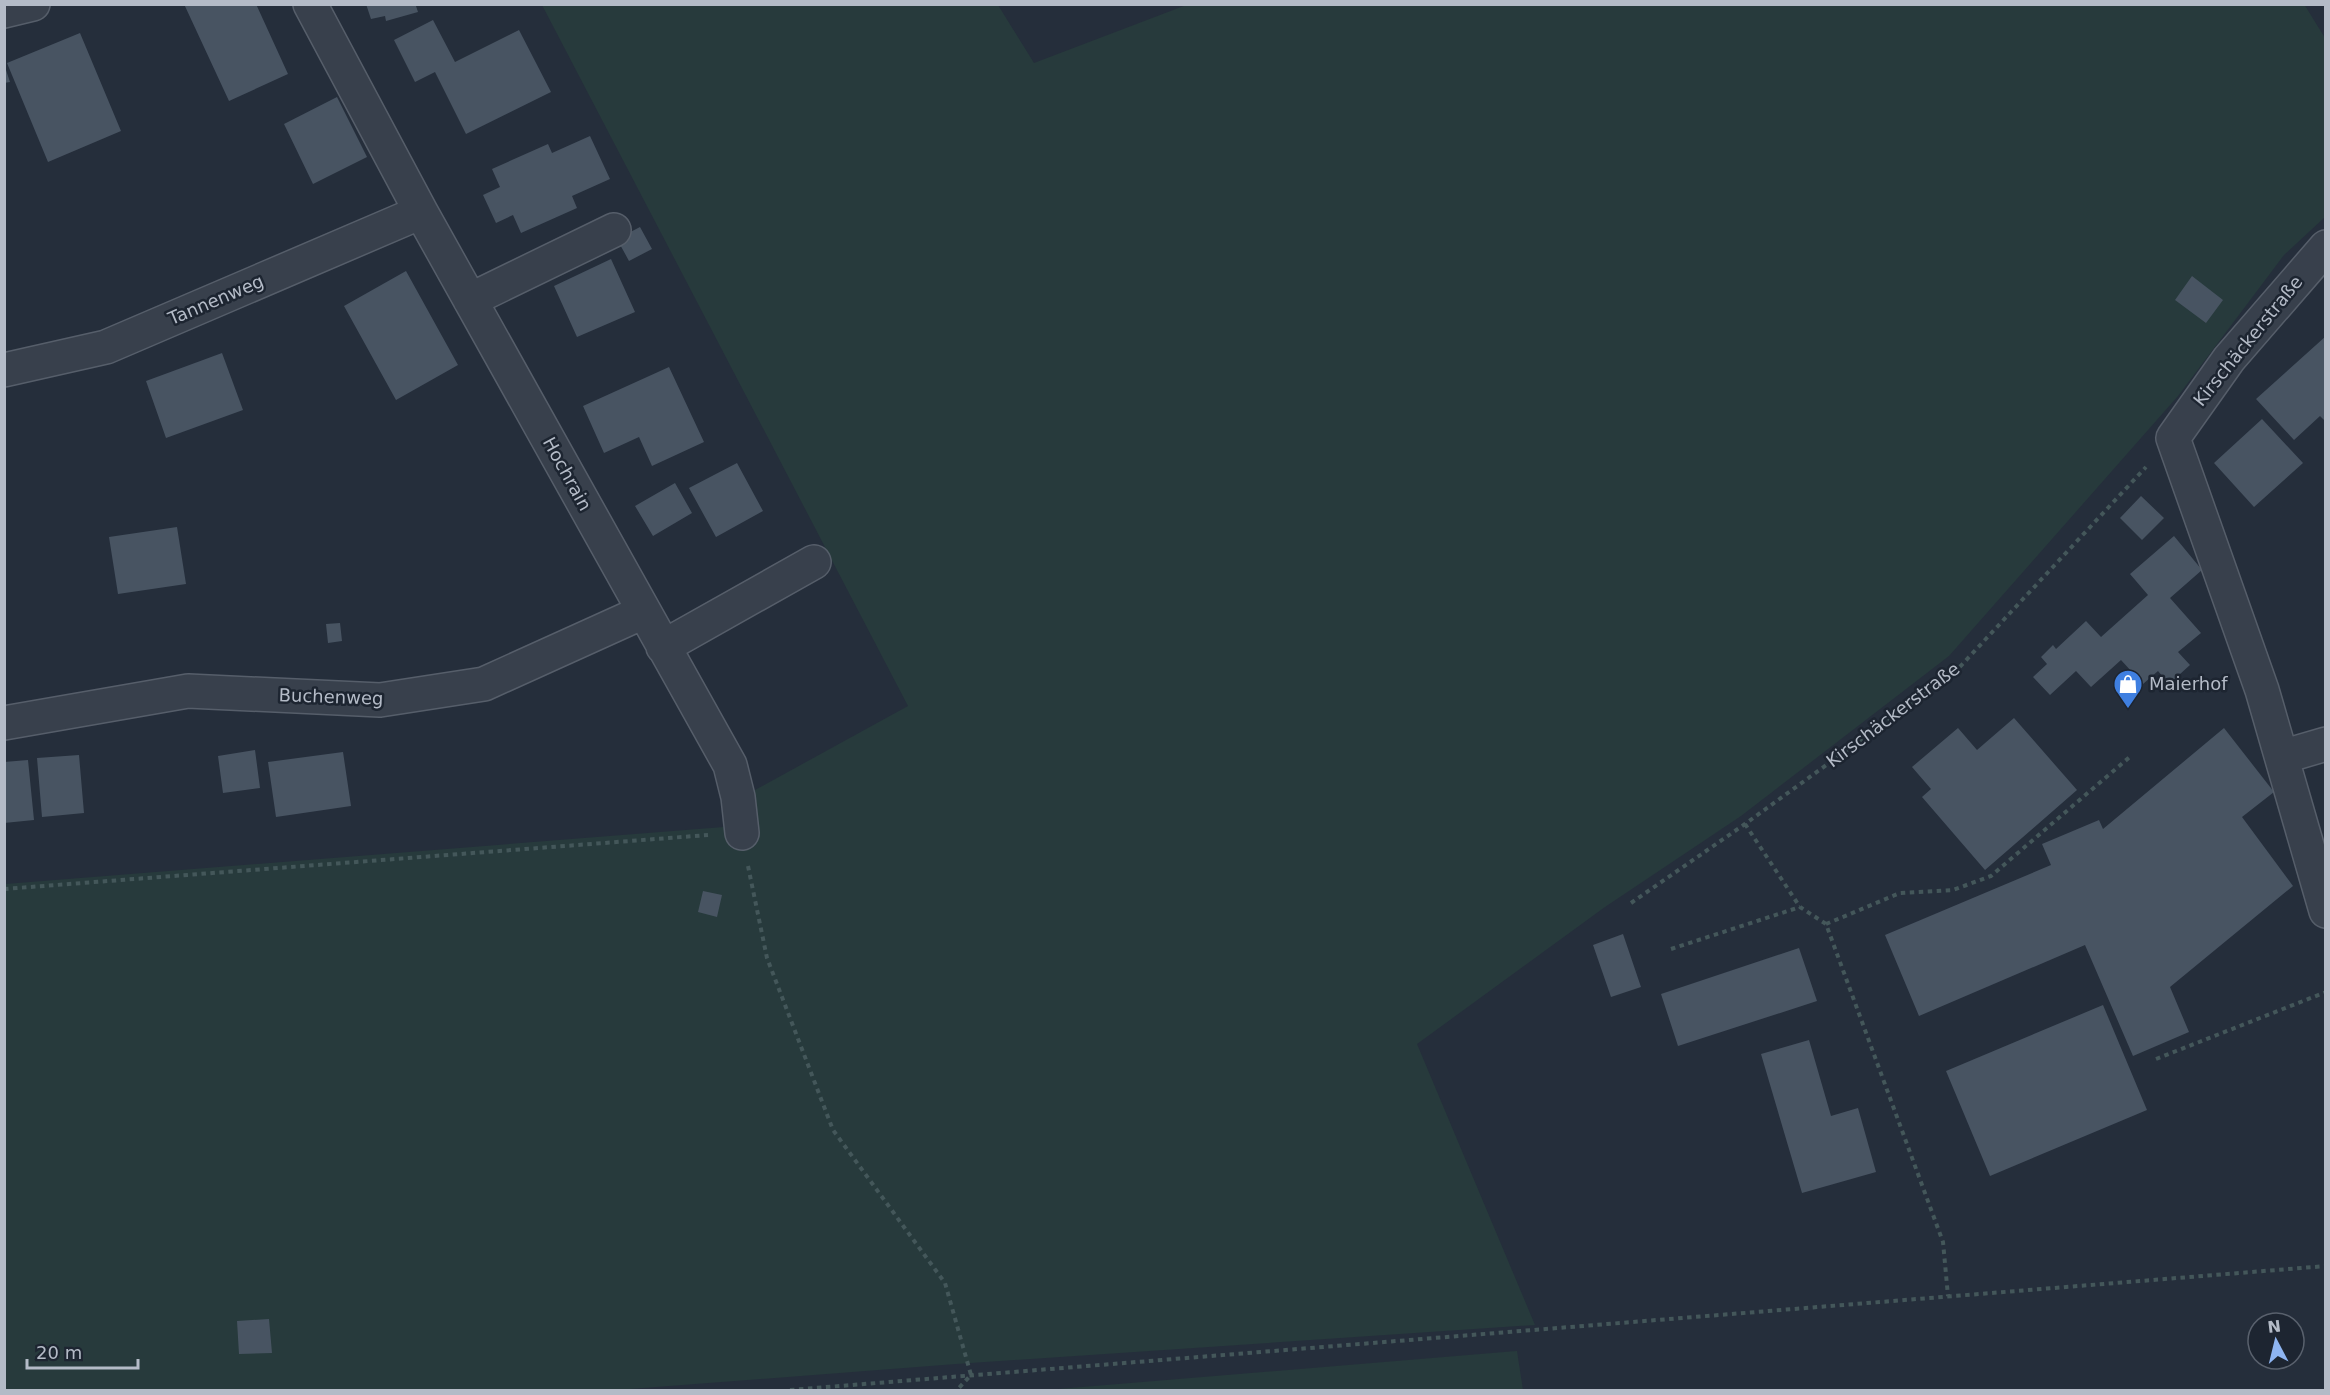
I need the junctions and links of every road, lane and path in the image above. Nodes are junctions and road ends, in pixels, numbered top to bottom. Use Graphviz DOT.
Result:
graph roads {
  1 [pos="33,4"];
  2 [pos="310,4"];
  3 [pos="4,11"];
  4 [pos="421,212"];
  5 [pos="614,230"];
  6 [pos="2325,247"];
  7 [pos="470,300"];
  8 [pos="4,370"];
  9 [pos="2174,438"];
  10 [pos="814,562"];
  11 [pos="643,612"];
  12 [pos="663,647"];
  13 [pos="4,723"];
  14 [pos="2325,744"];
  15 [pos="2132,755"];
  16 [pos="2282,757"];
  17 [pos="1745,825"];
  18 [pos="742,833"];
  19 [pos="4,889"];
  20 [pos="1630,903"];
  21 [pos="1800,907"];
  22 [pos="2325,911"];
  23 [pos="1826,924"];
  24 [pos="1671,949"];
  25 [pos="2325,992"];
  26 [pos="2156,1059"];
  27 [pos="2325,1266"];
  28 [pos="1948,1296"];
  29 [pos="971,1375"];
  30 [pos="790,1390"];
  31 [pos="957,1390"];
  1 -- 3 [label="street"];
  2 -- 4 [label="street, Hochrain"];
  4 -- 7 [label="street, Hochrain"];
  4 -- 8 [label="street, Tannenweg"];
  5 -- 7 [label="street"];
  6 -- 9 [label="street, Kirschäckerstraße"];
  7 -- 11 [label="street, Hochrain"];
  9 -- 16 [label="street"];
  9 -- 17 [label="path, Kirschäckerstraße"];
  10 -- 12 [label="street"];
  11 -- 12 [label="street, Hochrain"];
  11 -- 13 [label="street, Buchenweg"];
  12 -- 18 [label="street, Hochrain"];
  14 -- 16 [label="street"];
  15 -- 23 [label="path"];
  16 -- 22 [label="street"];
  17 -- 20 [label="path, Kirschäckerstraße"];
  17 -- 21 [label="path"];
  18 -- 19 [label="path"];
  18 -- 29 [label="path"];
  21 -- 23 [label="path"];
  21 -- 24 [label="path"];
  23 -- 28 [label="path"];
  25 -- 26 [label="path"];
  27 -- 28 [label="path"];
  28 -- 29 [label="path"];
  29 -- 30 [label="path"];
  29 -- 31 [label="path"];
}
